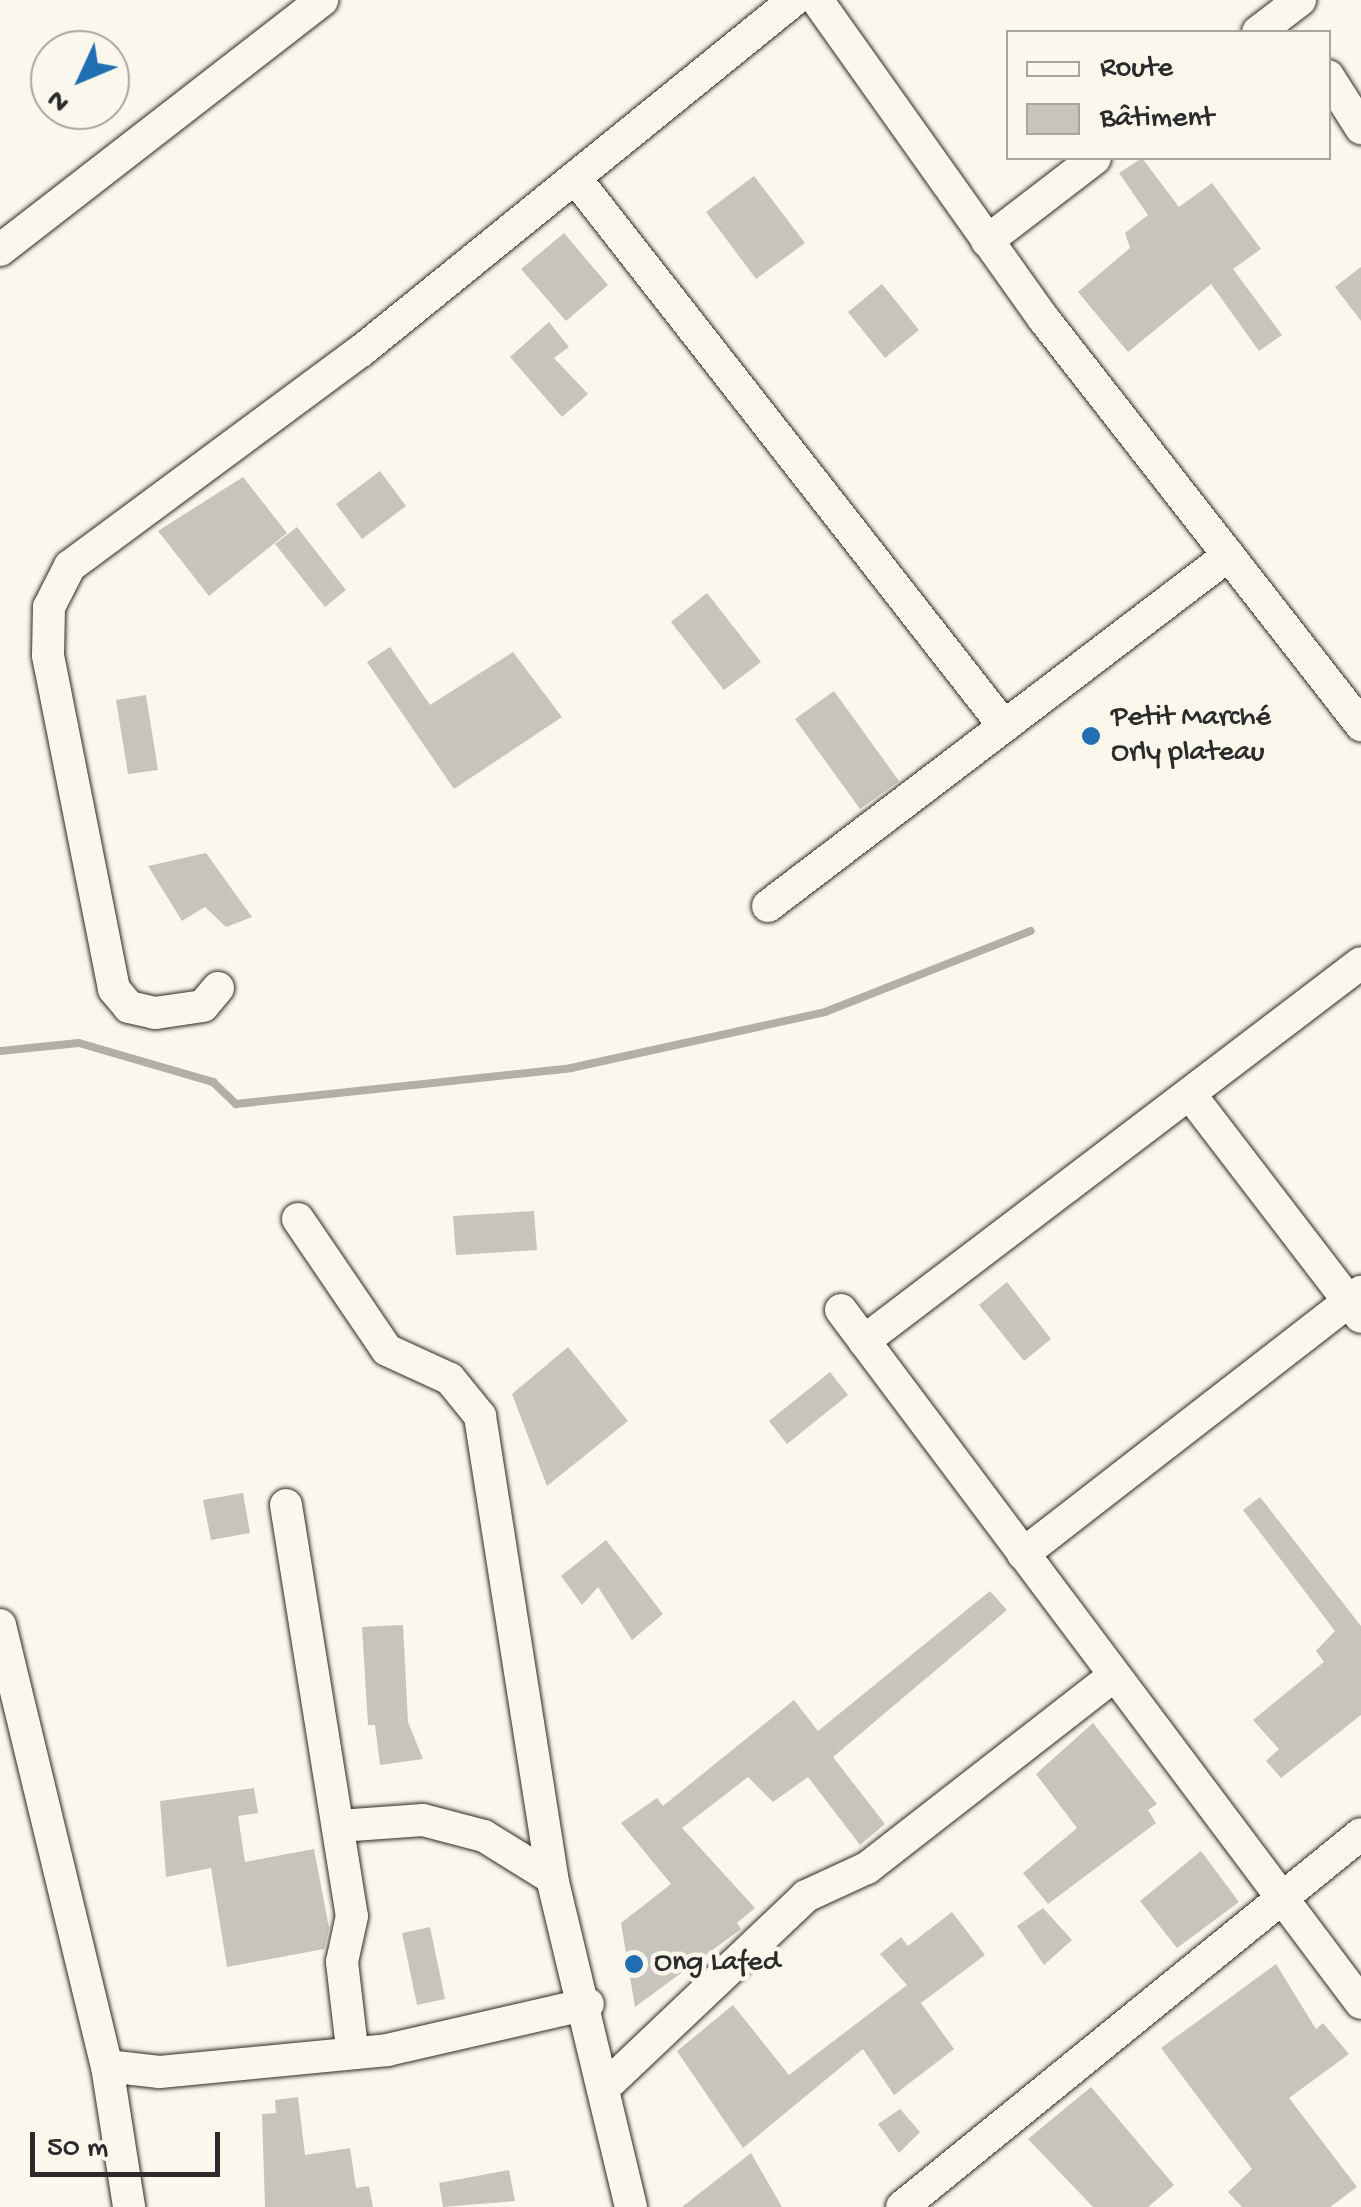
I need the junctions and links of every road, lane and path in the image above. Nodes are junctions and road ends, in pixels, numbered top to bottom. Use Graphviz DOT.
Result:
graph roads {
  1 [pos="322,0"];
  2 [pos="794,0"];
  3 [pos="818,0"];
  4 [pos="1296,14"];
  5 [pos="1262,30"];
  6 [pos="1331,81"];
  7 [pos="1361,128"];
  8 [pos="1092,160"];
  9 [pos="576,178"];
  10 [pos="987,240"];
  11 [pos="0,250"];
  12 [pos="1229,555"];
  13 [pos="1361,724"];
  14 [pos="1004,726"];
  15 [pos="768,906"];
  16 [pos="1361,963"];
  17 [pos="218,988"];
  18 [pos="1192,1097"];
  19 [pos="298,1219"];
  20 [pos="1357,1303"];
  21 [pos="841,1310"];
  22 [pos="864,1341"];
  23 [pos="286,1505"];
  24 [pos="1023,1554"];
  25 [pos="0,1625"];
  26 [pos="1114,1676"];
  27 [pos="339,1826"];
  28 [pos="1361,1834"];
  29 [pos="552,1878"];
  30 [pos="1280,1895"];
  31 [pos="588,2004"];
  32 [pos="1361,2004"];
  33 [pos="352,2048"];
  34 [pos="107,2066"];
  35 [pos="606,2086"];
  36 [pos="129,2207"];
  37 [pos="631,2207"];
  38 [pos="902,2207"];
  1 -- 11 [label="street"];
  2 -- 9 [label="street"];
  3 -- 10 [label="street"];
  4 -- 5 [label="street"];
  6 -- 7 [label="street"];
  8 -- 10 [label="street"];
  9 -- 14 [label="street"];
  9 -- 17 [label="street"];
  10 -- 12 [label="street"];
  12 -- 13 [label="street"];
  12 -- 14 [label="street"];
  14 -- 15 [label="street"];
  16 -- 18 [label="street"];
  18 -- 20 [label="street"];
  18 -- 22 [label="street"];
  19 -- 29 [label="street"];
  20 -- 24 [label="street"];
  21 -- 22 [label="street"];
  22 -- 24 [label="street"];
  23 -- 27 [label="street"];
  24 -- 26 [label="street"];
  25 -- 34 [label="street"];
  26 -- 30 [label="street"];
  26 -- 35 [label="street"];
  27 -- 29 [label="street"];
  27 -- 33 [label="street"];
  28 -- 30 [label="street"];
  29 -- 31 [label="street"];
  30 -- 32 [label="street"];
  30 -- 38 [label="street"];
  31 -- 33 [label="street"];
  31 -- 35 [label="street"];
  33 -- 34 [label="street"];
  34 -- 36 [label="street"];
  35 -- 37 [label="street"];
}
